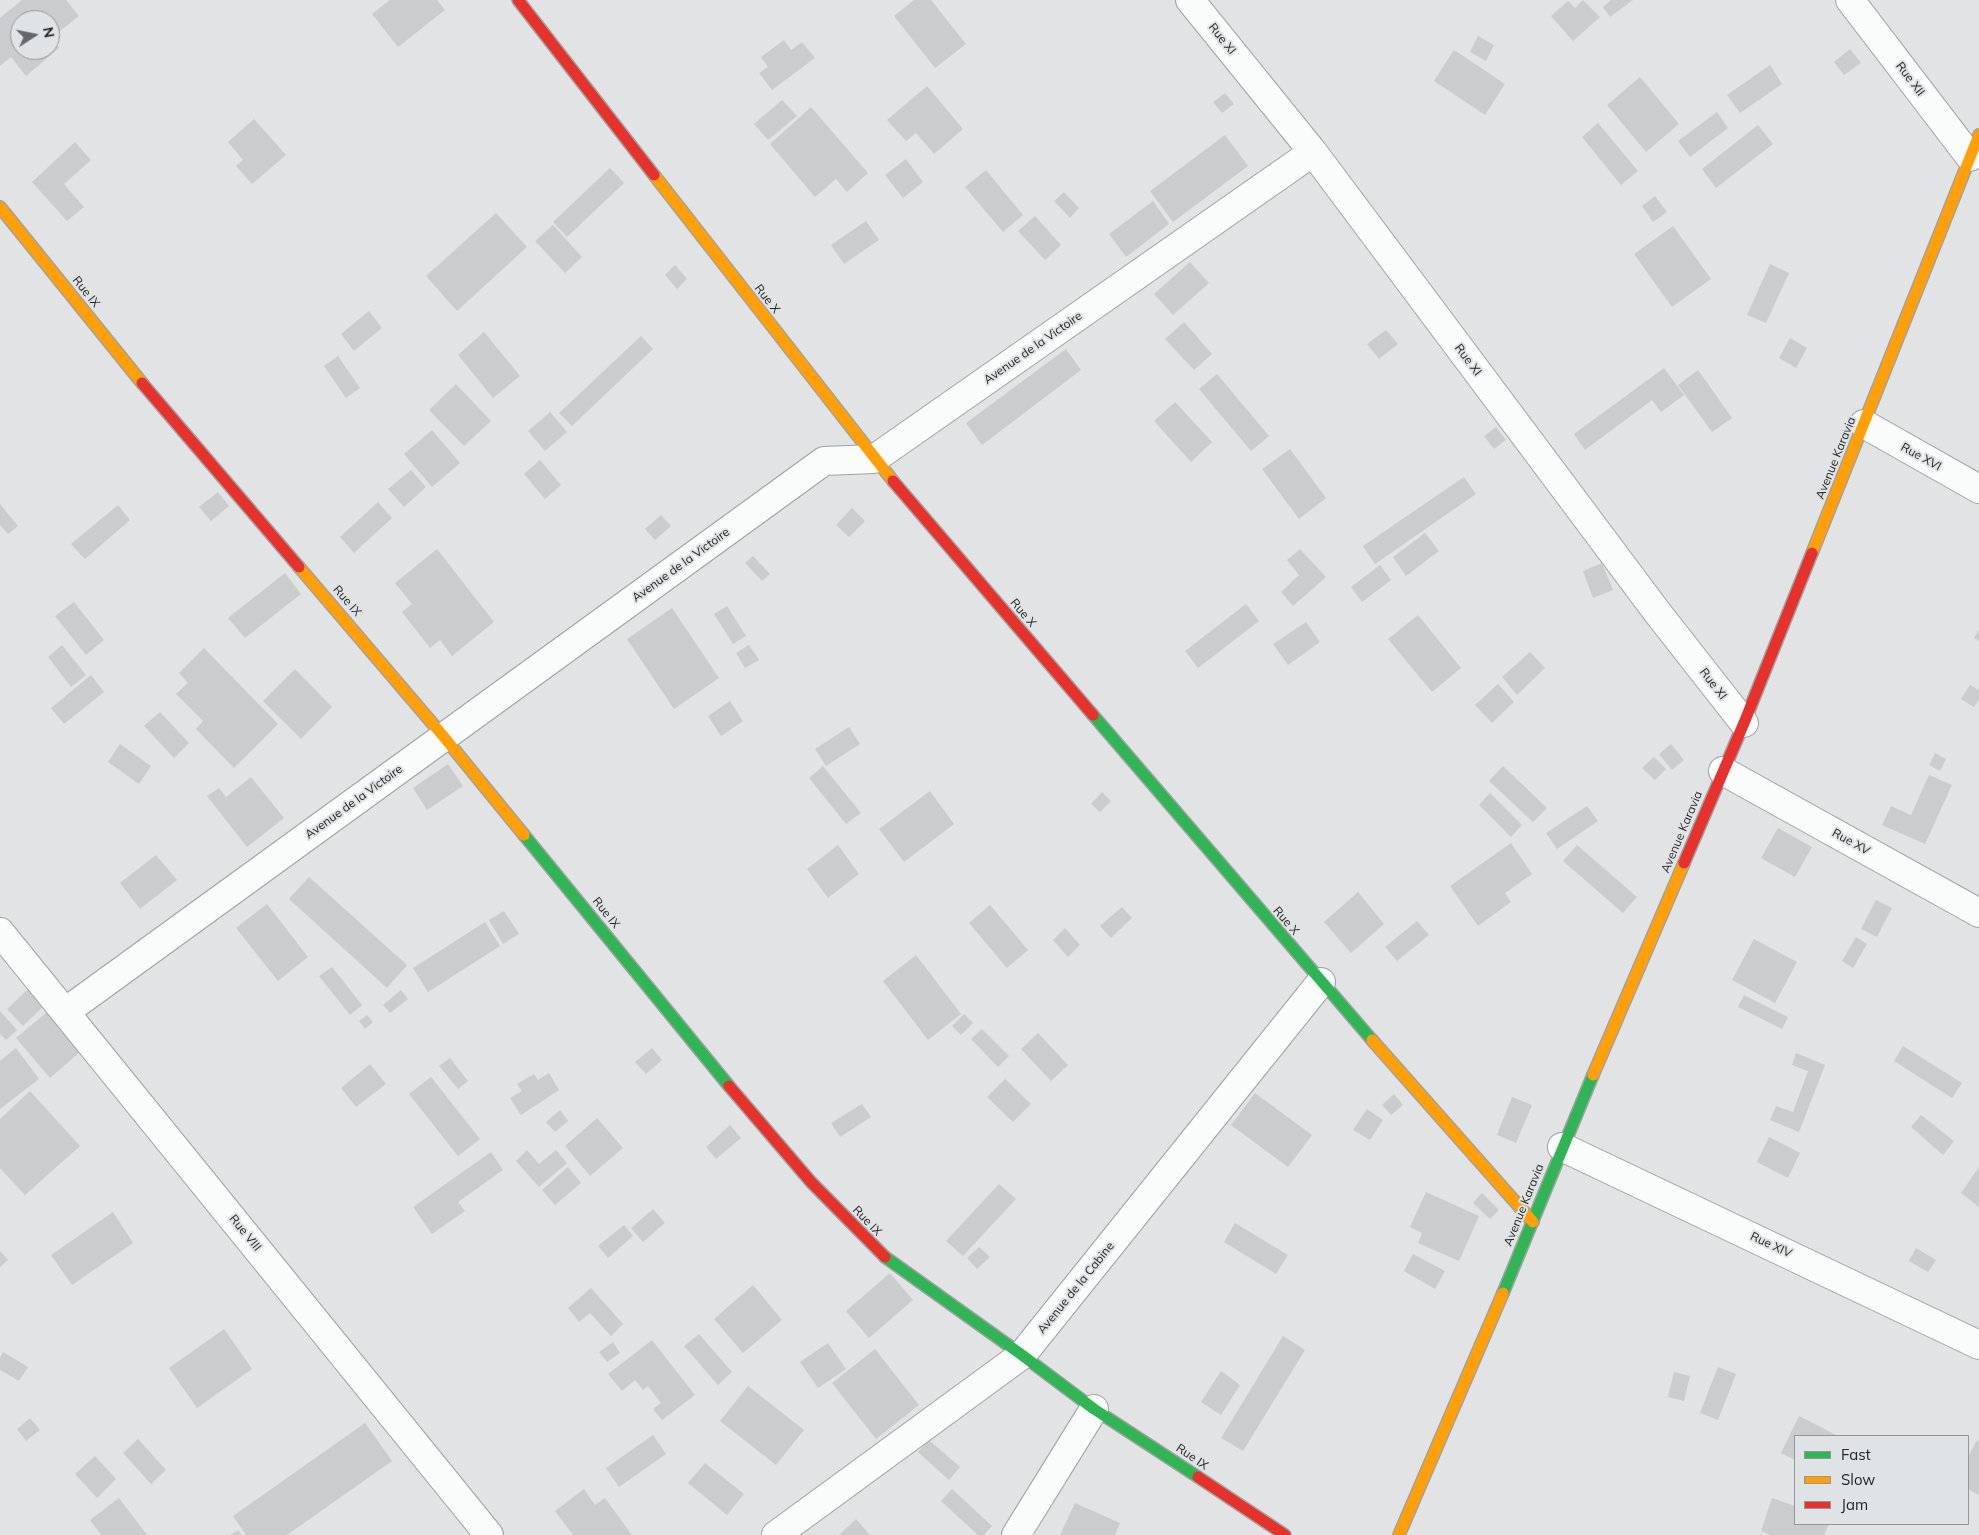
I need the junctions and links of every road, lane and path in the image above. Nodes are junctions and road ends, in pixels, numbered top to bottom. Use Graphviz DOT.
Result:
graph roads {
  1 [pos="518,0"];
  2 [pos="1190,0"];
  3 [pos="1850,0"];
  4 [pos="1975,146"];
  5 [pos="1313,152"];
  6 [pos="0,207"];
  7 [pos="1864,424"];
  8 [pos="874,459"];
  9 [pos="1979,489"];
  10 [pos="1744,723"];
  11 [pos="444,736"];
  12 [pos="1722,771"];
  13 [pos="1979,914"];
  14 [pos="0,932"];
  15 [pos="1321,982"];
  16 [pos="65,1012"];
  17 [pos="1562,1147"];
  18 [pos="1533,1222"];
  19 [pos="1979,1345"];
  20 [pos="1022,1355"];
  21 [pos="1094,1409"];
  22 [pos="490,1535"];
  23 [pos="776,1535"];
  24 [pos="1016,1535"];
  25 [pos="1285,1535"];
  26 [pos="1399,1535"];
  1 -- 8 [label="street, Rue X"];
  2 -- 5 [label="street, Rue XI"];
  3 -- 4 [label="street, Rue XII"];
  4 -- 7 [label="street, Avenue Karavia"];
  5 -- 8 [label="street, Avenue de la Victoire"];
  5 -- 10 [label="street, Rue XI"];
  6 -- 11 [label="street, Rue IX"];
  7 -- 9 [label="street, Rue XVI"];
  7 -- 10 [label="street, Avenue Karavia"];
  8 -- 11 [label="street, Avenue de la Victoire"];
  8 -- 15 [label="street, Rue X"];
  10 -- 12 [label="street, Avenue Karavia"];
  11 -- 16 [label="street, Avenue de la Victoire"];
  11 -- 20 [label="street, Rue IX"];
  12 -- 13 [label="street, Rue XV"];
  12 -- 17 [label="street, Avenue Karavia"];
  14 -- 16 [label="street, Rue VIII"];
  15 -- 18 [label="street, Rue X"];
  15 -- 20 [label="street, Avenue de la Cabine"];
  16 -- 22 [label="street, Rue VIII"];
  17 -- 18 [label="street, Avenue Karavia"];
  17 -- 19 [label="street, Rue XIV"];
  18 -- 26 [label="street, Avenue Karavia"];
  20 -- 21 [label="street, Rue IX"];
  20 -- 23 [label="street, Avenue de la Cabine"];
  21 -- 24 [label="street"];
  21 -- 25 [label="street, Rue IX"];
}
